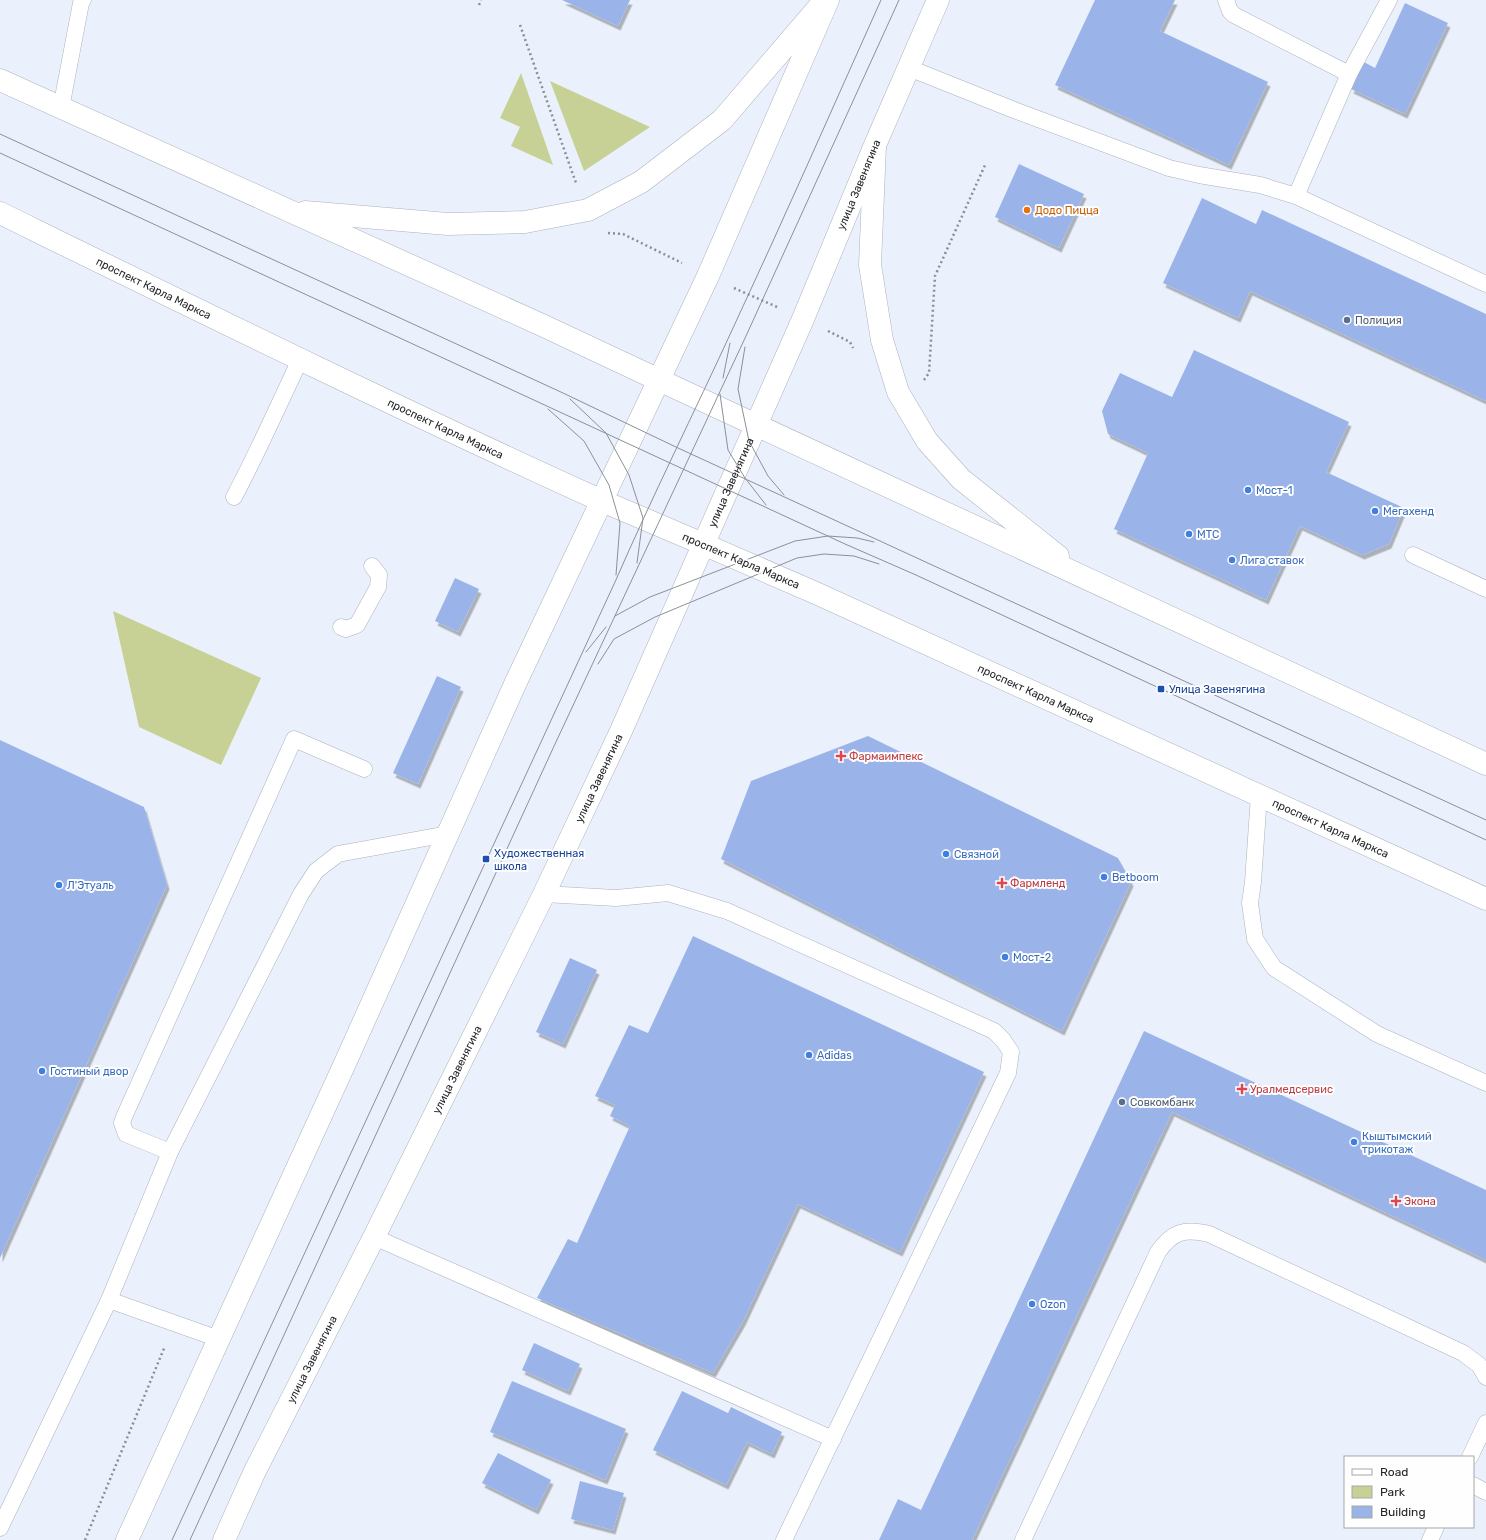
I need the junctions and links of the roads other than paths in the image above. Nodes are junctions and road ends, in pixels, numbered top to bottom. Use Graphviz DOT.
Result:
graph roads {
  1 [pos="83,0"];
  2 [pos="826,0"];
  3 [pos="938,0"];
  4 [pos="1226,0"];
  5 [pos="1388,0"];
  6 [pos="909,68"];
  7 [pos="1349,74"];
  8 [pos="0,80"];
  9 [pos="61,108"];
  10 [pos="875,145"];
  11 [pos="1296,196"];
  12 [pos="289,211"];
  13 [pos="0,213"];
  14 [pos="1486,284"];
  15 [pos="300,360"];
  16 [pos="659,380"];
  17 [pos="756,425"];
  18 [pos="234,497"];
  19 [pos="602,501"];
  20 [pos="703,544"];
  21 [pos="1413,555"];
  22 [pos="372,566"];
  23 [pos="1086,578"];
  24 [pos="1486,589"];
  25 [pos="341,627"];
  26 [pos="1486,764"];
  27 [pos="364,769"];
  28 [pos="1259,795"];
  29 [pos="448,834"];
  30 [pos="544,894"];
  31 [pos="1486,899"];
  32 [pos="1486,1083"];
  33 [pos="170,1152"];
  34 [pos="374,1237"];
  35 [pos="109,1300"];
  36 [pos="219,1339"];
  37 [pos="1486,1377"];
  38 [pos="1486,1423"];
  39 [pos="833,1439"];
  40 [pos="1470,1456"];
  41 [pos="1474,1486"];
  42 [pos="1486,1492"];
  43 [pos="0,1528"];
  44 [pos="1436,1528"];
  45 [pos="127,1540"];
  46 [pos="224,1540"];
  47 [pos="784,1540"];
  48 [pos="1024,1540"];
  49 [pos="1430,1540"];
  1 -- 9 [label="lane"];
  2 -- 12 [label="main road"];
  2 -- 16 [label="main road"];
  3 -- 6 [label="main road, улица Завенягина"];
  4 -- 7 [label="lane"];
  5 -- 7 [label="lane"];
  6 -- 10 [label="main road, улица Завенягина"];
  6 -- 11 [label="lane"];
  7 -- 11 [label="lane"];
  8 -- 9 [label="main road"];
  9 -- 12 [label="main road"];
  10 -- 17 [label="main road, улица Завенягина"];
  10 -- 23 [label="main road"];
  11 -- 14 [label="lane"];
  12 -- 16 [label="main road"];
  13 -- 15 [label="main road, проспект Карла Маркса"];
  15 -- 18 [label="lane"];
  15 -- 19 [label="main road, проспект Карла Маркса"];
  16 -- 17 [label="main road"];
  16 -- 19 [label="main road"];
  17 -- 20 [label="main road, улица Завенягина"];
  17 -- 23 [label="main road"];
  19 -- 20 [label="main road, проспект Карла Маркса"];
  19 -- 29 [label="main road"];
  20 -- 28 [label="main road, проспект Карла Маркса"];
  20 -- 30 [label="main road, улица Завенягина"];
  21 -- 24 [label="lane"];
  22 -- 25 [label="lane"];
  23 -- 26 [label="main road"];
  27 -- 33 [label="lane"];
  28 -- 31 [label="main road, проспект Карла Маркса"];
  28 -- 32 [label="lane"];
  29 -- 33 [label="lane"];
  29 -- 36 [label="main road"];
  30 -- 34 [label="main road, улица Завенягина"];
  30 -- 39 [label="lane"];
  33 -- 35 [label="lane"];
  34 -- 39 [label="lane"];
  34 -- 46 [label="main road, улица Завенягина"];
  35 -- 36 [label="lane"];
  35 -- 43 [label="lane"];
  36 -- 45 [label="main road"];
  37 -- 48 [label="lane"];
  38 -- 40 [label="lane"];
  39 -- 47 [label="lane"];
  41 -- 42 [label="lane"];
  44 -- 49 [label="lane"];
}
